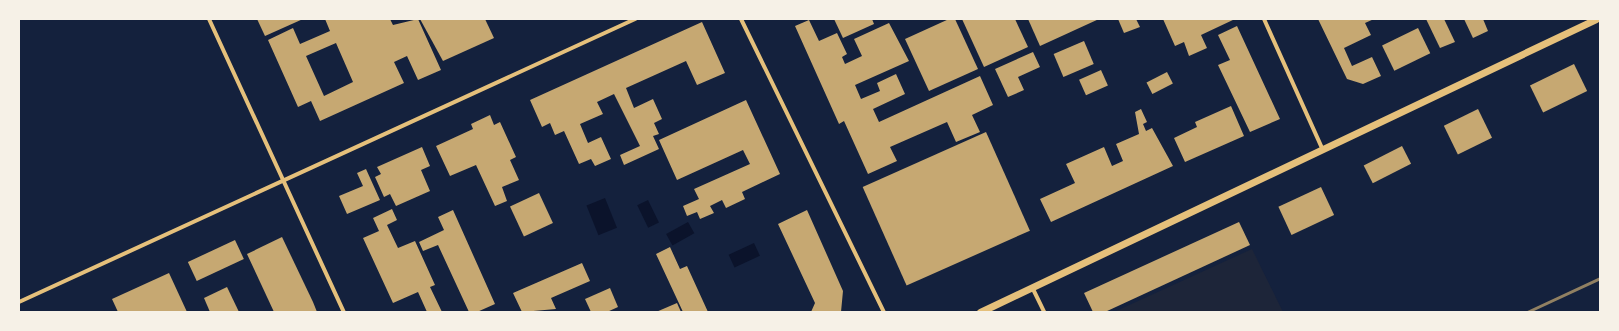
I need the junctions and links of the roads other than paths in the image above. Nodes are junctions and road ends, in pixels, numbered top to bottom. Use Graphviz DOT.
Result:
graph roads {
  1 [pos="209,19"];
  2 [pos="635,19"];
  3 [pos="741,19"];
  4 [pos="1264,19"];
  5 [pos="1596,19"];
  6 [pos="1322,148"];
  7 [pos="285,181"];
  8 [pos="1032,287"];
  9 [pos="19,302"];
  10 [pos="344,312"];
  11 [pos="884,312"];
  12 [pos="980,312"];
  13 [pos="1044,312"];
  1 -- 7 [label="street"];
  2 -- 7 [label="street"];
  3 -- 11 [label="street"];
  4 -- 6 [label="street"];
  5 -- 6 [label="street"];
  6 -- 8 [label="street"];
  7 -- 9 [label="street"];
  7 -- 10 [label="street"];
  8 -- 12 [label="street"];
  8 -- 13 [label="street"];
}
